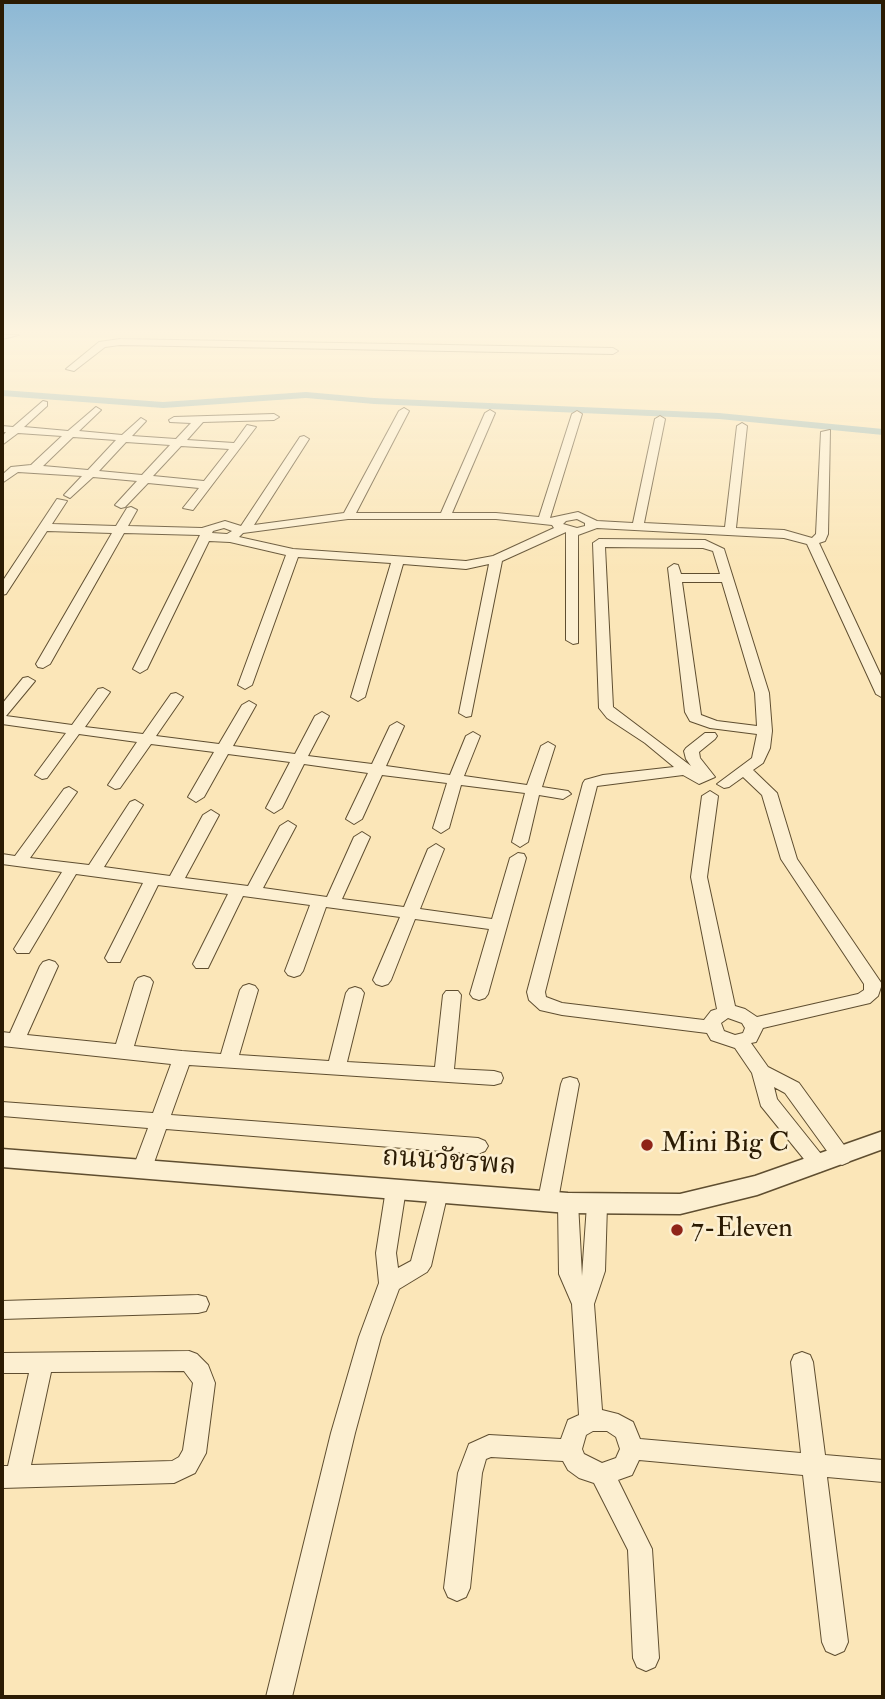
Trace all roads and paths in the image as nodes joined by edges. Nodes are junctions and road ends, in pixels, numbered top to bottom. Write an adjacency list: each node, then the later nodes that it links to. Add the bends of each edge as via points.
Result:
1 (32, 414): 14 (street)
2 (92, 414): 16 (street)
3 (402, 414): 30 (street)
4 (489, 414): 31 (street)
5 (577, 414): 32 (street)
6 (274, 417): 9 (street)
7 (660, 419): 34 (street)
8 (174, 420): 9 (street)
9 (199, 420): 20 (street)
10 (141, 421): 17 (street)
11 (742, 426): 38 (street)
12 (251, 427): 21 (street)
13 (2, 429): 14 (street)
14 (14, 430): 16 (street); 19 (street)
15 (826, 432): 41 (street, via 822,534)
16 (70, 435): 17 (street); 23 (street)
17 (125, 438): 20 (street); 25 (street)
18 (304, 439): 39 (street)
19 (2, 442)
20 (176, 444): 21 (street); 26 (street)
21 (237, 446): 28 (street)
22 (2, 467): 24 (street)
23 (34, 468): 24 (street); 25 (street)
24 (15, 469): 27 (street)
25 (90, 472): 26 (street); 35 (street)
26 (146, 478): 28 (street); 37 (street, via 126,507)
27 (2, 480)
28 (206, 485): 29 (street)
29 (189, 508)
30 (348, 516): 31 (street); 39 (street)
31 (444, 516): 32 (street)
32 (544, 520): 36 (street)
33 (593, 524): 34 (street); 36 (street, via 585,530); 36 (street, via 586,517 566,516)
34 (638, 526): 38 (street)
35 (44, 527): 37 (street); 46 (street)
36 (564, 527): 43 (street); 47 (street)
37 (120, 529): 40 (street); 48 (street)
38 (730, 531): 41 (street, via 783,534)
39 (239, 532): 40 (street, via 212,538); 42 (street)
40 (206, 534): 49 (street)
41 (812, 542): 53 (street)
42 (293, 554): 44 (street); 51 (street)
43 (496, 559): 44 (street, via 466,565); 58 (street)
44 (398, 560): 55 (street)
45 (728, 578): 63 (street, via 762,693); 63 (street, via 675,573 695,718); 73 (street, via 714,546 606,541 597,547 606,708)
46 (2, 591)
47 (573, 640)
48 (43, 664)
49 (140, 669)
50 (28, 681): 57 (street)
51 (245, 685)
52 (103, 692): 62 (street)
53 (883, 694)
54 (176, 697): 66 (street)
55 (358, 697)
56 (249, 705): 68 (street)
57 (2, 713)
58 (466, 713)
59 (322, 716): 69 (street)
60 (2, 720): 62 (street)
61 (397, 726): 70 (street)
62 (76, 730): 66 (street); 72 (street)
63 (765, 731): 71 (street, via 758,760)
64 (710, 736): 73 (street, via 691,751)
65 (473, 737): 74 (street)
66 (147, 738): 68 (street); 76 (street)
67 (548, 746): 77 (street)
68 (225, 749): 69 (street); 81 (street)
69 (300, 759): 70 (street); 83 (street)
70 (379, 769): 74 (street); 85 (street)
71 (745, 771): 75 (street); 112 (street, via 769,793 789,859 873,984 864,999)
72 (42, 775)
73 (697, 776): 75 (street); 80 (street, via 696,790); 113 (street, via 590,783 536,992 538,1000 554,1008)
74 (456, 780): 77 (street); 87 (street)
75 (724, 784): 80 (street, via 724,793)
76 (115, 785)
77 (533, 790): 79 (street); 99 (street)
78 (69, 792): 91 (street)
79 (563, 794)
80 (710, 796): 111 (street, via 699,877)
81 (196, 797)
82 (135, 804): 93 (street)
83 (274, 808)
84 (211, 815): 95 (street)
85 (354, 819)
86 (288, 826): 96 (street)
87 (441, 828)
88 (362, 837): 97 (street)
89 (436, 849): 98 (street)
90 (2, 859): 91 (street)
91 (19, 861): 92 (street)
92 (72, 868): 93 (street); 100 (street)
93 (94, 871): 94 (street)
94 (153, 879): 95 (street); 101 (street)
95 (175, 882): 96 (street)
96 (246, 891): 97 (street); 102 (street)
97 (326, 902): 98 (street); 104 (street)
98 (410, 913): 99 (street); 105 (street)
99 (499, 925): 109 (street)
100 (23, 949)
101 (114, 958)
102 (202, 964)
103 (48, 966): 114 (street)
104 (294, 971)
105 (382, 981)
106 (144, 982): 116 (street)
107 (249, 990): 118 (street)
108 (355, 993): 119 (street)
109 (479, 994)
110 (452, 995): 120 (street)
111 (727, 1012): 112 (street, via 739,1013); 113 (street, via 714,1019)
112 (752, 1024): 115 (street, via 750,1037)
113 (712, 1027): 115 (street, via 722,1038)
114 (9, 1040): 116 (street)
115 (740, 1041): 128 (street, via 761,1072 792,1088)
116 (123, 1052): 117 (street)
117 (182, 1058): 118 (street); 124 (street)
118 (228, 1060): 119 (street)
119 (336, 1069): 120 (street)
120 (444, 1073): 121 (street)
121 (494, 1078)
122 (570, 1084): 132 (street)
123 (2, 1110): 124 (street)
124 (161, 1122): 126 (street); 129 (street)
125 (883, 1140): 128 (street, ถนนวัชรพล)
126 (478, 1146)
127 (2, 1158): 129 (street, ถนนวัชรพล)
128 (831, 1160): 133 (street, ถนนวัชรพล, via 680,1204)
129 (144, 1168): 130 (street, ถนนวัชรพล)
130 (396, 1189): 131 (street, ถนนวัชรพล); 134 (street, via 386,1254)
131 (438, 1192): 132 (street, ถนนวัชรพล); 134 (street, via 420,1266)
132 (558, 1202): 133 (street, ถนนวัชรพล); 136 (street, via 570,1273)
133 (597, 1205): 136 (street, via 594,1271)
134 (390, 1283): 151 (street, via 343,1433)
135 (198, 1304): 137 (street)
136 (583, 1304): 141 (street)
137 (2, 1310)
138 (802, 1362): 144 (street)
139 (2, 1363): 140 (street)
140 (41, 1363): 147 (street); 147 (street, via 189,1361 204,1383 194,1453 187,1465 174,1472)
141 (591, 1420): 142 (street, via 610,1421 625,1430); 143 (street, via 576,1429)
142 (632, 1449): 144 (street); 146 (street, via 624,1467)
143 (570, 1450): 146 (street, via 576,1462); 148 (street, via 489,1446 477,1452 470,1473)
144 (816, 1465): 145 (street); 149 (street)
145 (883, 1471)
146 (602, 1474): 150 (street, via 640,1549)
147 (9, 1477)
148 (457, 1588)
149 (835, 1642)
150 (646, 1658)
151 (279, 1697)

